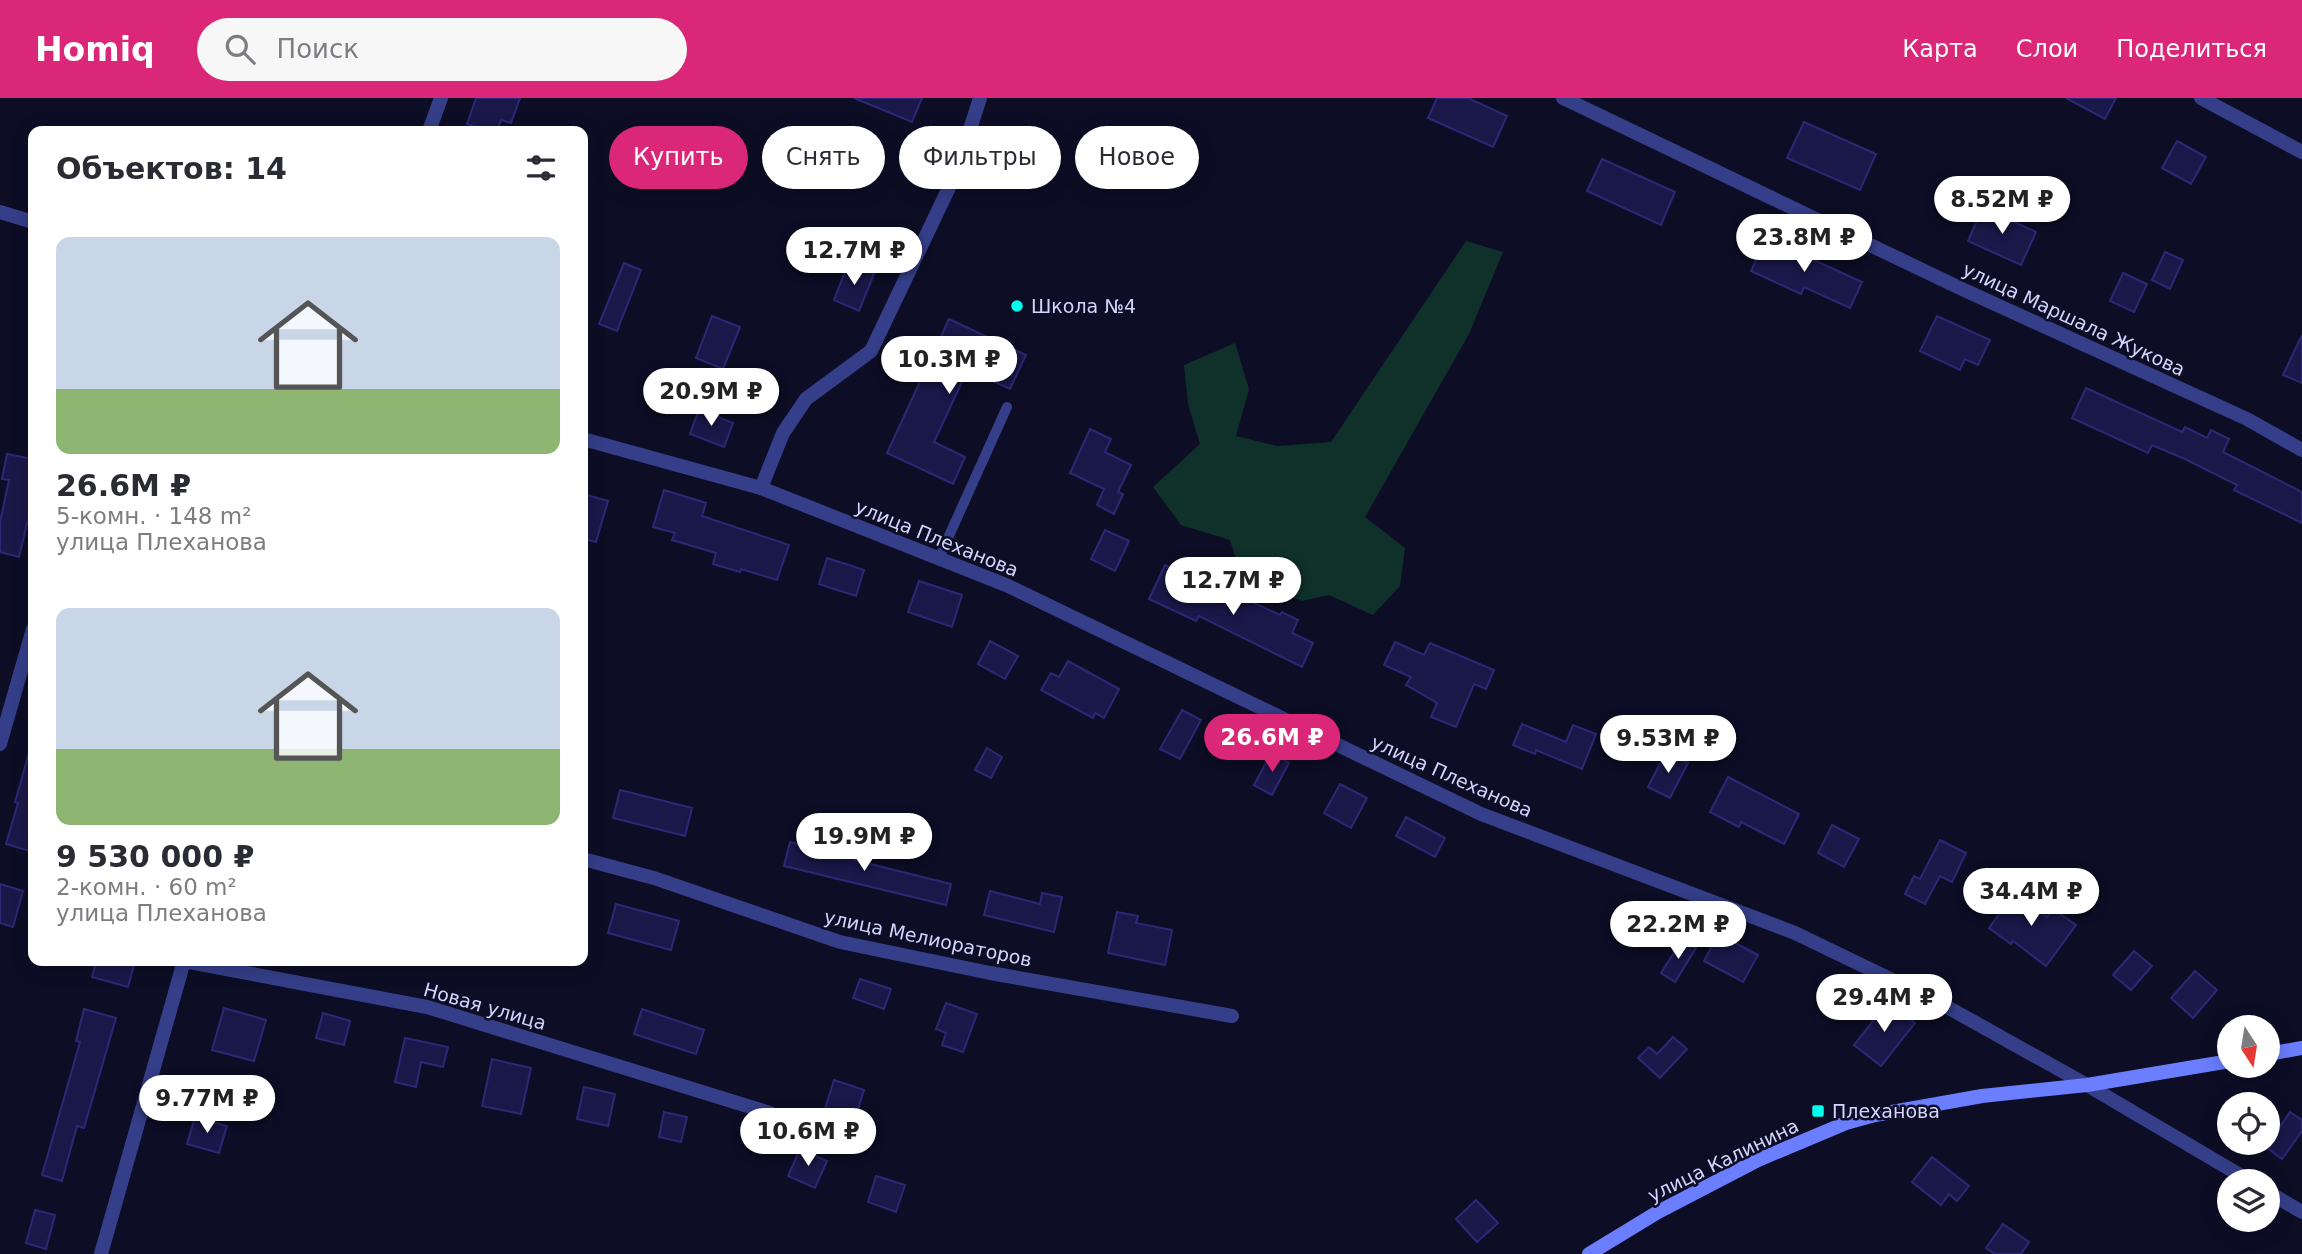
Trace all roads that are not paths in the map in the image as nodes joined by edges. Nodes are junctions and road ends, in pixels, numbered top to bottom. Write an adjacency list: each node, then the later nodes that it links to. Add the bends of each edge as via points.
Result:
1 (440, 98): 5 (street)
2 (980, 98): 12 (street, via 956,173 871,351 806,399 783,433)
3 (1563, 98): 11 (street, улица Маршала Жукова, via 2247,419)
4 (2201, 98): 6 (street)
5 (431, 126)
6 (2302, 152)
7 (0, 212): 8 (street)
8 (28, 220)
9 (1007, 407): 13 (lane)
10 (588, 440): 12 (street, улица Плеханова)
11 (2302, 450)
12 (761, 488): 13 (street, улица Плеханова)
13 (939, 558): 23 (street, улица Плеханова, via 1006,585 1481,814 1795,933 1940,1003)
14 (28, 646): 15 (street)
15 (0, 744)
16 (588, 860): 19 (street, улица Мелиораторов, via 654,878 840,942)
17 (183, 966): 28 (street)
18 (210, 966): 24 (street, Новая улица, via 426,1007)
19 (1232, 1016)
20 (2302, 1048): 21 (main road)
21 (2280, 1052)
22 (2217, 1063): 23 (main road, улица Калинина)
23 (2087, 1085): 25 (street, улица Плеханова); 29 (main road, улица Калинина, via 1982,1096 1846,1123 1758,1160)
24 (770, 1113)
25 (2230, 1169)
26 (2280, 1199): 27 (street)
27 (2302, 1212)
28 (101, 1254)
29 (1589, 1254)

